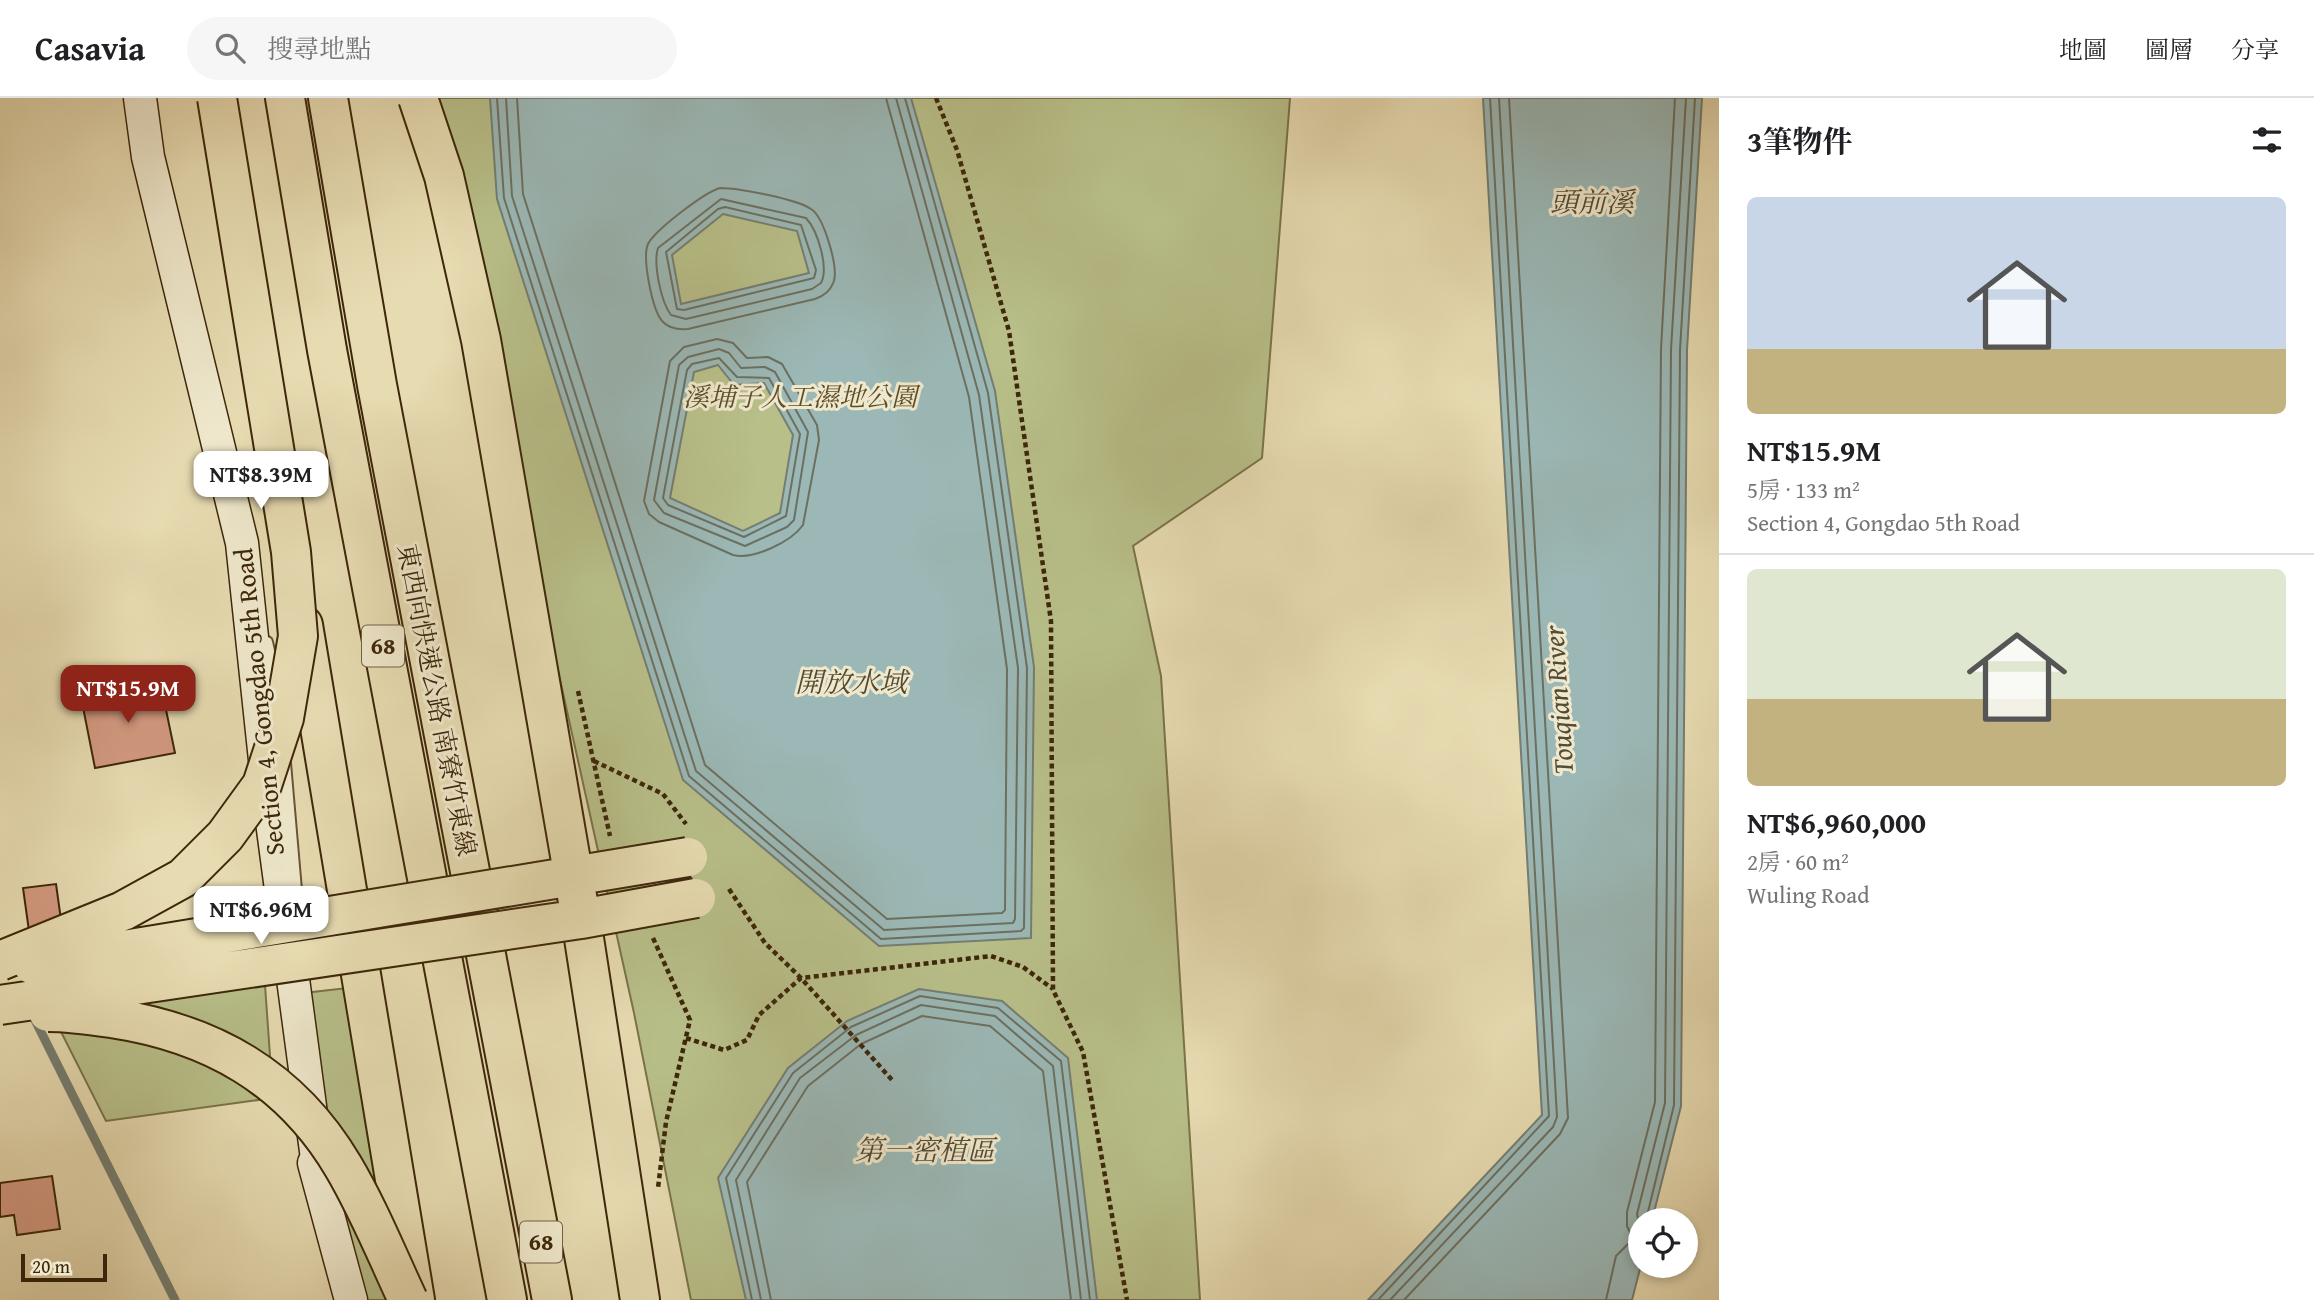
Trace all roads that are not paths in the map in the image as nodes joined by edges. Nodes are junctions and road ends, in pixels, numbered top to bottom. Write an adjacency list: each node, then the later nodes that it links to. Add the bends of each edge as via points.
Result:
1 (139, 98): 12 (street, Section 4, Gongdao 5th Road, via 148,157 242,543)
2 (216, 98): 6 (highway, bridge)
3 (285, 98): 22 (highway, 東西向快速公路 南寮竹東線 / 68, via 327,349)
4 (328, 98): 23 (highway, 東西向快速公路 南寮竹東線 / 68, via 377,385)
5 (418, 98): 8 (highway, bridge, via 444,176 481,340)
6 (291, 552): 10 (highway, bridge); 14 (highway, bridge, via 298,636 284,719 262,785 225,836 183,878 123,911)
7 (688, 857): 8 (highway, bridge)
8 (574, 877): 10 (highway, bridge); 11 (highway, bridge)
9 (696, 898): 11 (highway, bridge)
10 (351, 914): 13 (highway); 15 (highway, bridge)
11 (581, 919): 13 (highway, bridge); 24 (highway)
12 (293, 935): 16 (street); 19 (street, Section 4, Gongdao 5th Road, via 289,1087)
13 (357, 951): 17 (highway, bridge); 21 (highway)
14 (0, 961)
15 (0, 971)
16 (0, 988)
17 (0, 1004)
18 (0, 1014): 20 (highway, bridge, via 65,1012 153,1024 222,1049 263,1075 309,1118 343,1165)
19 (351, 1300)
20 (408, 1300)
21 (415, 1300)
22 (508, 1300)
23 (552, 1300)
24 (640, 1300)

